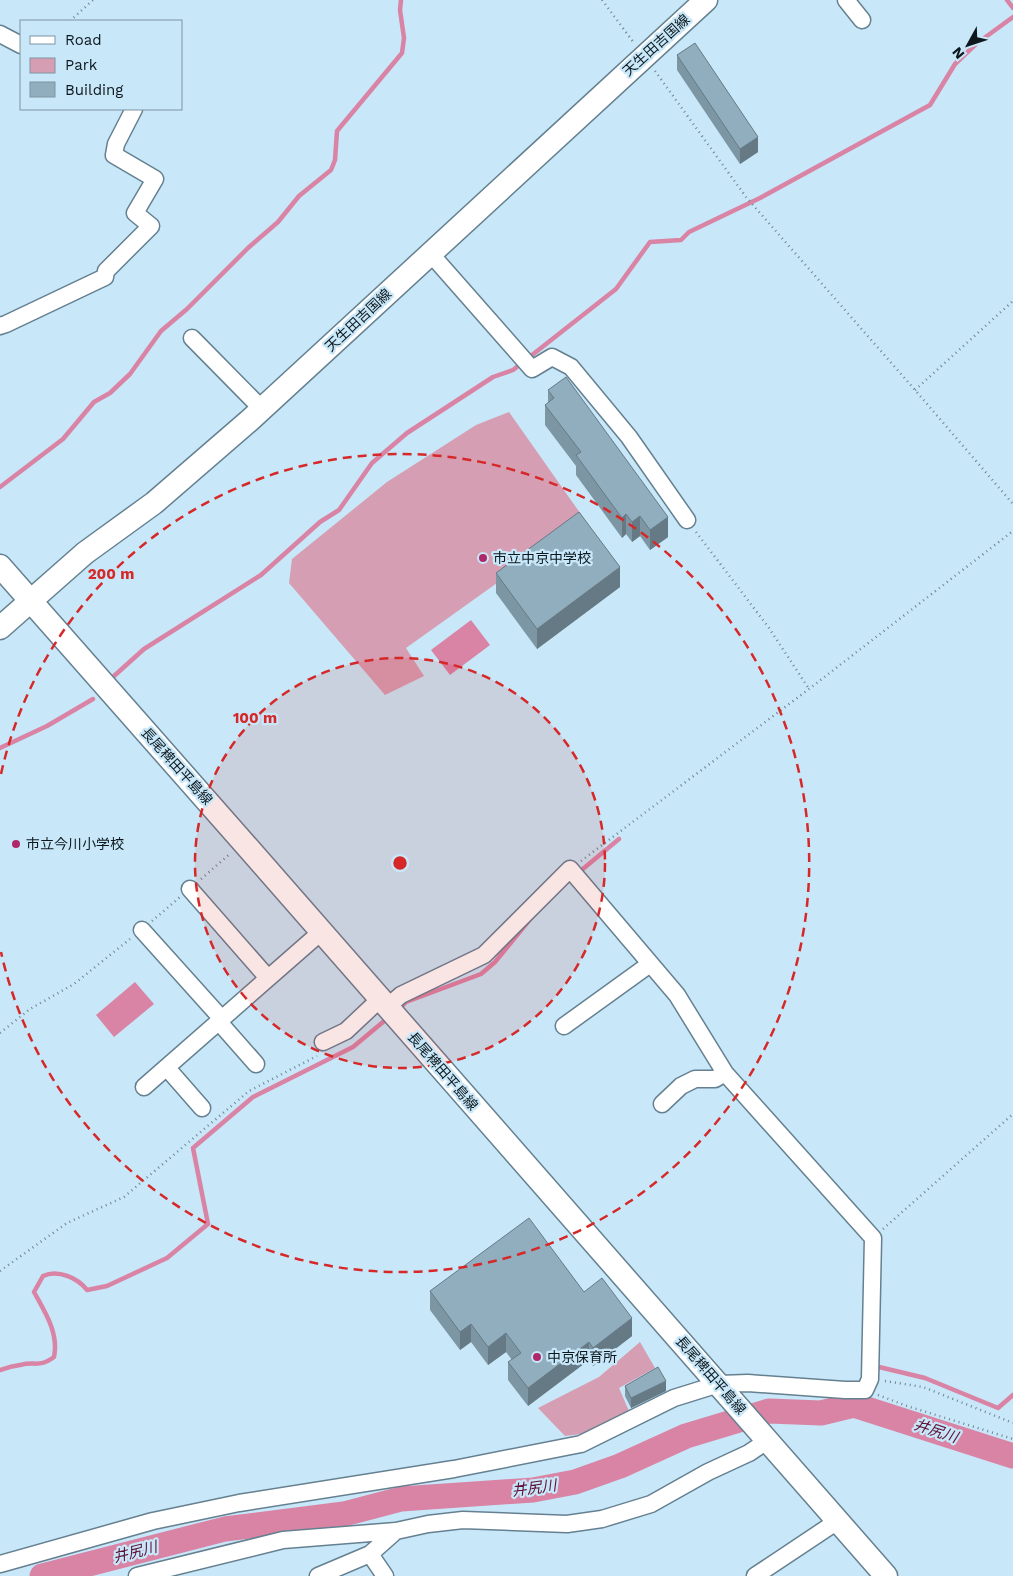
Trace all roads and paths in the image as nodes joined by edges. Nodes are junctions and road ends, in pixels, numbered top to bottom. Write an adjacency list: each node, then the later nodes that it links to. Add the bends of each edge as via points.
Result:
1 (92, 0): 5 (path)
2 (602, 0): 9 (path)
3 (706, 0): 9 (main road, 天生田吉国線)
4 (846, 0): 6 (street)
5 (71, 20)
6 (862, 20)
7 (0, 34): 8 (street)
8 (20, 45)
9 (644, 56): 11 (main road, 天生田吉国線); 15 (path, via 746,197)
10 (133, 110): 13 (street, via 116,144 114,155 155,179 135,213 151,226 106,271 105,277)
11 (430, 253): 16 (main road, 天生田吉国線); 18 (street, via 532,369 552,357 571,367 629,437)
12 (1013, 301): 15 (path)
13 (0, 326)
14 (192, 338): 16 (street)
15 (916, 390): 17 (path)
16 (262, 409): 21 (main road, 天生田吉国線, via 154,503 85,553)
17 (1013, 504)
18 (687, 520): 23 (path, via 769,628)
19 (1013, 531): 23 (path)
20 (0, 566): 21 (main road, 長尾稗田平島線)
21 (30, 600): 22 (main road, 天生田吉国線); 24 (main road, 長尾稗田平島線)
22 (0, 628)
23 (809, 689): 25 (path)
24 (243, 842): 26 (path); 28 (main road, 長尾稗田平島線)
25 (570, 869): 29 (street); 31 (street, via 484,955)
26 (190, 888): 27 (path); 30 (street)
27 (142, 930): 32 (street); 34 (path, via 74,984 30,1009)
28 (322, 932): 30 (street); 31 (main road, 長尾稗田平島線)
29 (650, 964): 33 (street); 38 (street, via 677,996)
30 (268, 978): 32 (street)
31 (384, 1003): 35 (street); 46 (main road, 長尾稗田平島線)
32 (220, 1020): 36 (street); 37 (street)
33 (564, 1026)
34 (0, 1033)
35 (324, 1047): 44 (path, via 249,1091 124,1196 67,1223)
36 (256, 1064)
37 (167, 1068): 39 (street); 41 (street)
38 (725, 1073): 40 (street, via 715,1079 695,1080 682,1086); 43 (street)
39 (144, 1087)
40 (662, 1104)
41 (202, 1108)
42 (1013, 1114): 43 (path)
43 (873, 1238): 45 (street)
44 (0, 1271)
45 (868, 1384): 46 (street, via 845,1390 748,1383); 47 (path, via 924,1387); 49 (path, via 907,1406)
46 (722, 1388): 48 (main road, 長尾稗田平島線); 53 (street, via 674,1398 580,1444 454,1469 239,1503 153,1521)
47 (1013, 1423)
48 (765, 1438): 50 (main road, 長尾稗田平島線); 51 (street, via 749,1453 651,1504 602,1519 567,1524 463,1520)
49 (1013, 1439)
50 (839, 1520): 57 (street); 58 (main road, 長尾稗田平島線)
51 (396, 1531): 52 (street); 54 (street, via 283,1540)
52 (370, 1554): 55 (street); 56 (street)
53 (0, 1564)
54 (137, 1576)
55 (318, 1576)
56 (385, 1576)
57 (756, 1576)
58 (886, 1576)

